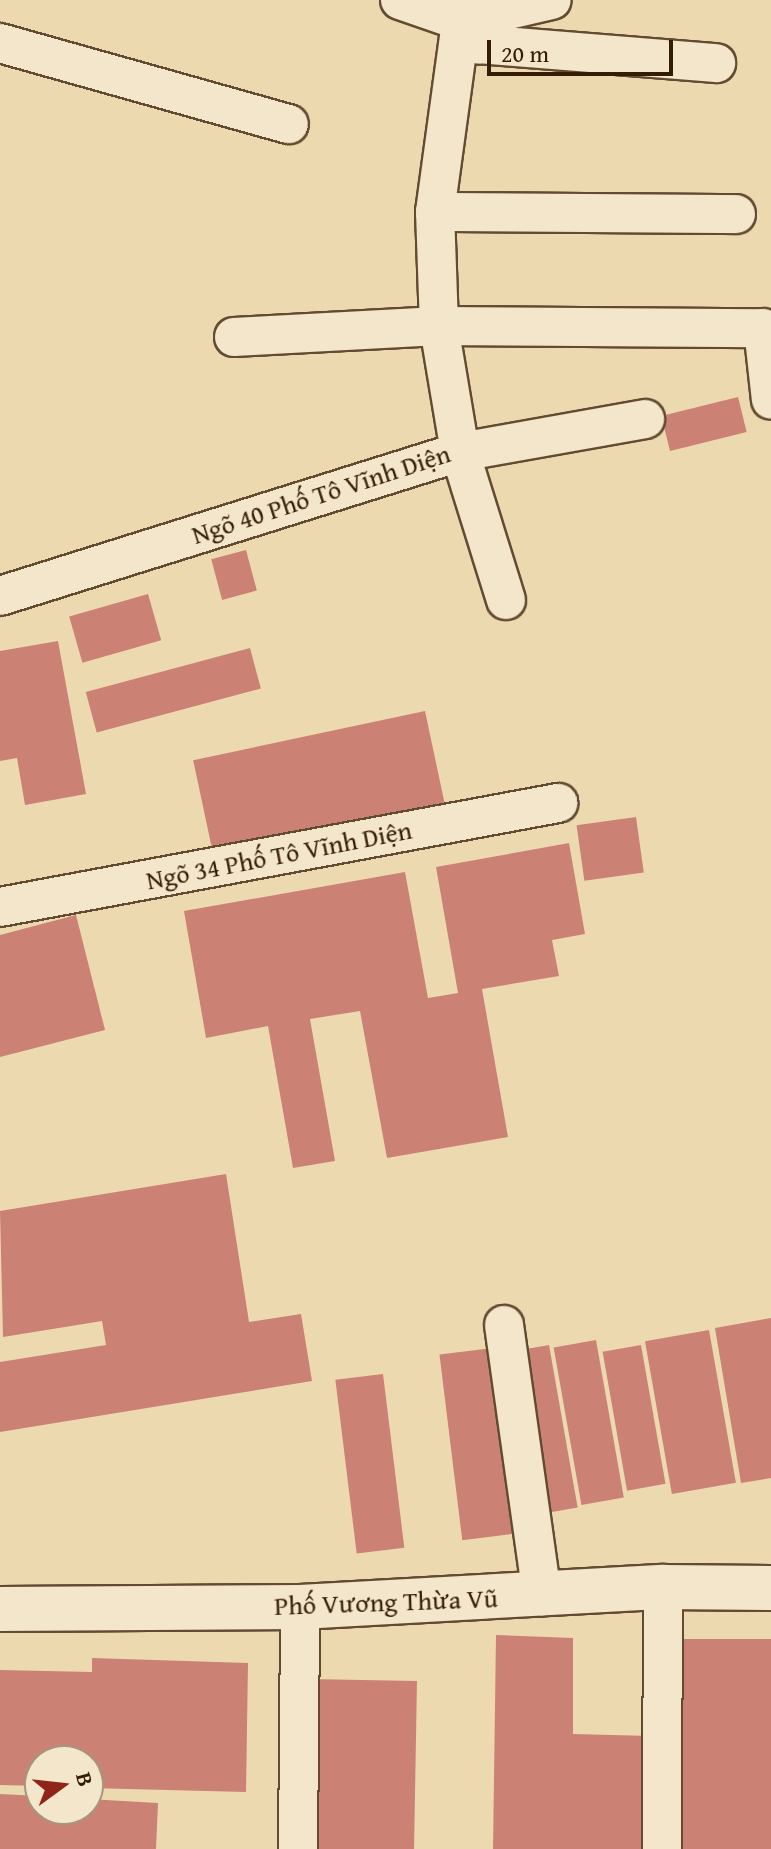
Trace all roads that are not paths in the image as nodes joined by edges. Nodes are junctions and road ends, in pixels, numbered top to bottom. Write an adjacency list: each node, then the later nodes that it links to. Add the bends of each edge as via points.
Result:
1 (400, 0): 3 (lane)
2 (552, 0): 3 (lane)
3 (460, 10): 5 (lane, via 478,44); 7 (lane, Ngõ 40 Phố Tô Vĩnh Diện)
4 (0, 43): 6 (lane)
5 (716, 63)
6 (289, 124)
7 (435, 212): 8 (lane); 9 (lane, Ngõ 40 Phố Tô Vĩnh Diện)
8 (736, 214)
9 (439, 326): 10 (lane); 11 (lane, via 763,328); 13 (lane, Ngõ 40 Phố Tô Vĩnh Diện)
10 (234, 337)
11 (771, 400)
12 (645, 419): 13 (lane)
13 (460, 452): 14 (lane, Ngõ 40 Phố Tô Vĩnh Diện); 15 (lane)
14 (0, 596)
15 (506, 600)
16 (558, 803): 17 (lane, Ngõ 34 Phố Tô Vĩnh Diện)
17 (0, 907)
18 (504, 1325): 21 (lane)
19 (663, 1587): 20 (street, Phố Vương Thừa Vũ); 21 (street, Phố Vương Thừa Vũ); 25 (lane)
20 (771, 1588)
21 (542, 1596): 22 (street, Phố Vương Thừa Vũ)
22 (300, 1607): 23 (street, Phố Vương Thừa Vũ); 24 (lane)
23 (0, 1609)
24 (298, 1849)
25 (662, 1849)

